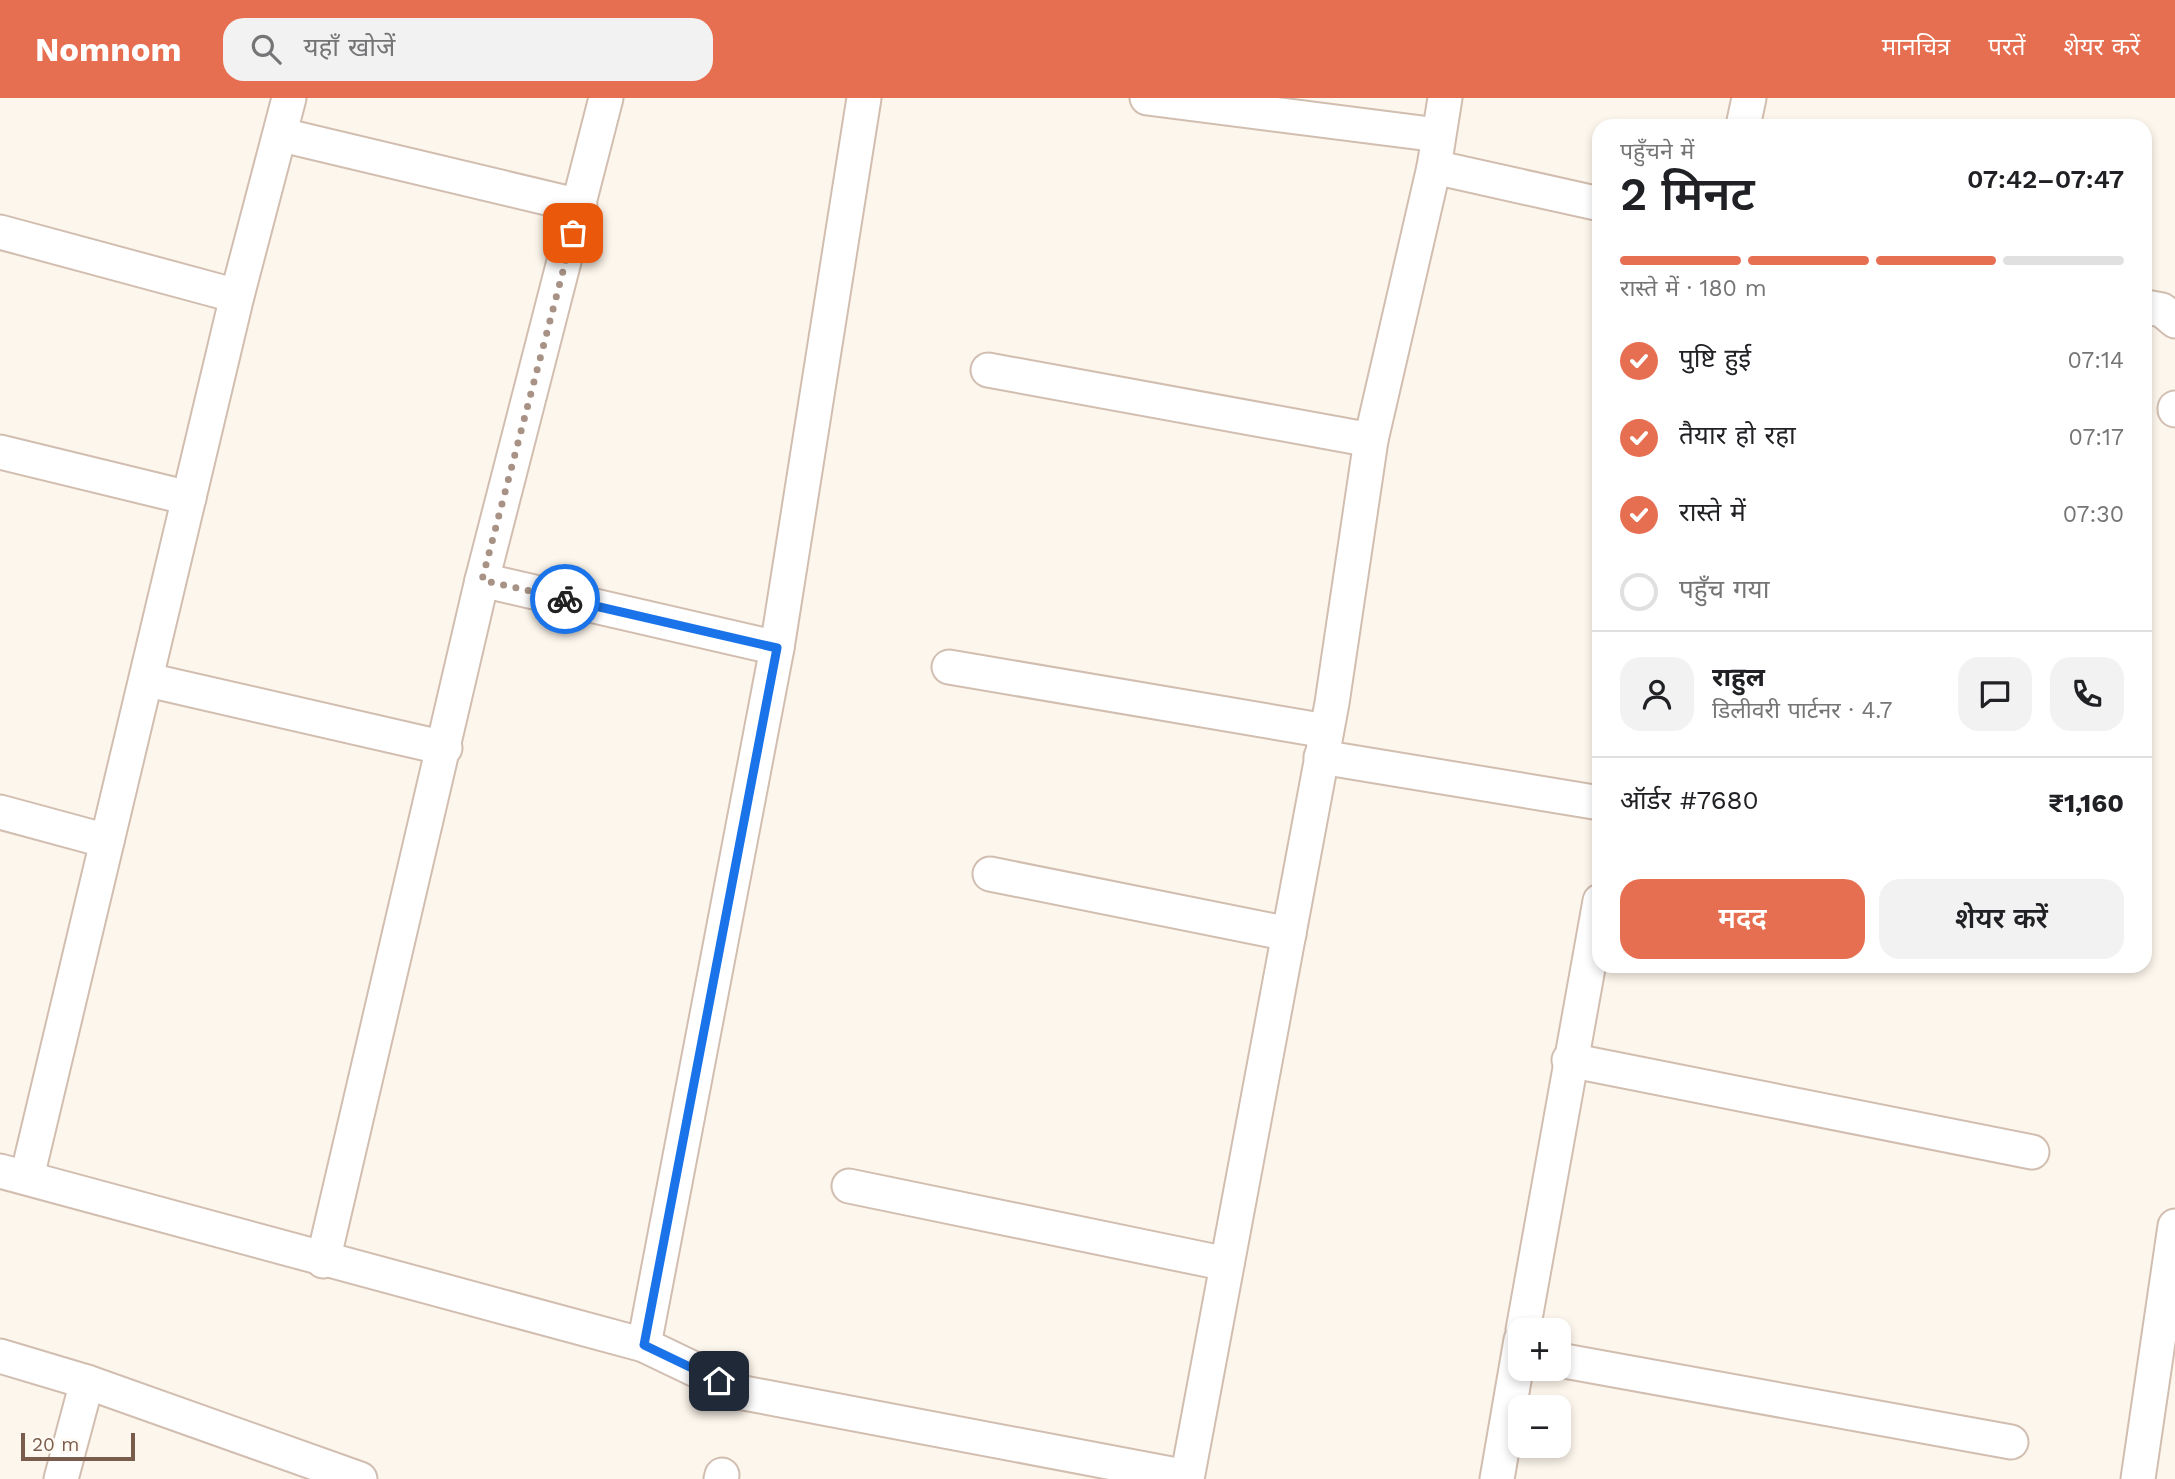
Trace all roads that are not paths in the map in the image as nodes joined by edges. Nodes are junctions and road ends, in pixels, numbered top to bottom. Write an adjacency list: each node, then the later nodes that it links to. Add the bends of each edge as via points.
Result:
1 (289, 98): 8 (street)
2 (606, 98): 12 (street)
3 (864, 98): 22 (street)
4 (1147, 98): 9 (street)
5 (1445, 98): 9 (street)
6 (1748, 98): 7 (street)
7 (1744, 119)
8 (282, 135): 12 (street); 14 (street)
9 (1438, 135): 10 (street)
10 (1434, 167): 11 (street); 18 (street)
11 (1592, 202)
12 (580, 206): 21 (street)
13 (0, 232): 14 (street)
14 (237, 296): 20 (street)
15 (2152, 308): 16 (street)
16 (2175, 321)
17 (988, 370): 18 (street)
18 (1371, 440): 25 (street)
19 (0, 452): 20 (street)
20 (189, 498): 24 (street)
21 (482, 580): 22 (street); 26 (street)
22 (777, 648): 41 (street)
23 (949, 667): 25 (street)
24 (148, 680): 26 (street); 29 (street)
25 (1324, 744): 27 (street); 31 (street)
26 (445, 748): 38 (street)
27 (1592, 801)
28 (0, 812): 29 (street)
29 (107, 842): 35 (street)
30 (990, 874): 31 (street)
31 (1289, 934): 39 (street)
32 (1592, 942): 33 (street)
33 (1569, 1060): 34 (street); 40 (street)
34 (2032, 1152)
35 (14, 1174): 38 (street)
36 (849, 1186): 39 (street)
37 (2175, 1226): 52 (street)
38 (323, 1261): 41 (street)
39 (1227, 1264): 48 (street)
40 (1525, 1318)
41 (644, 1345): 48 (street, via 744,1393)
42 (0, 1356): 45 (street)
43 (1571, 1362): 46 (street)
44 (1514, 1381): 51 (street)
45 (87, 1382): 47 (street); 49 (street)
46 (2011, 1442)
47 (301, 1469): 50 (street)
48 (1187, 1478)
49 (61, 1479)
50 (360, 1479)
51 (1497, 1479)
52 (2138, 1479)

